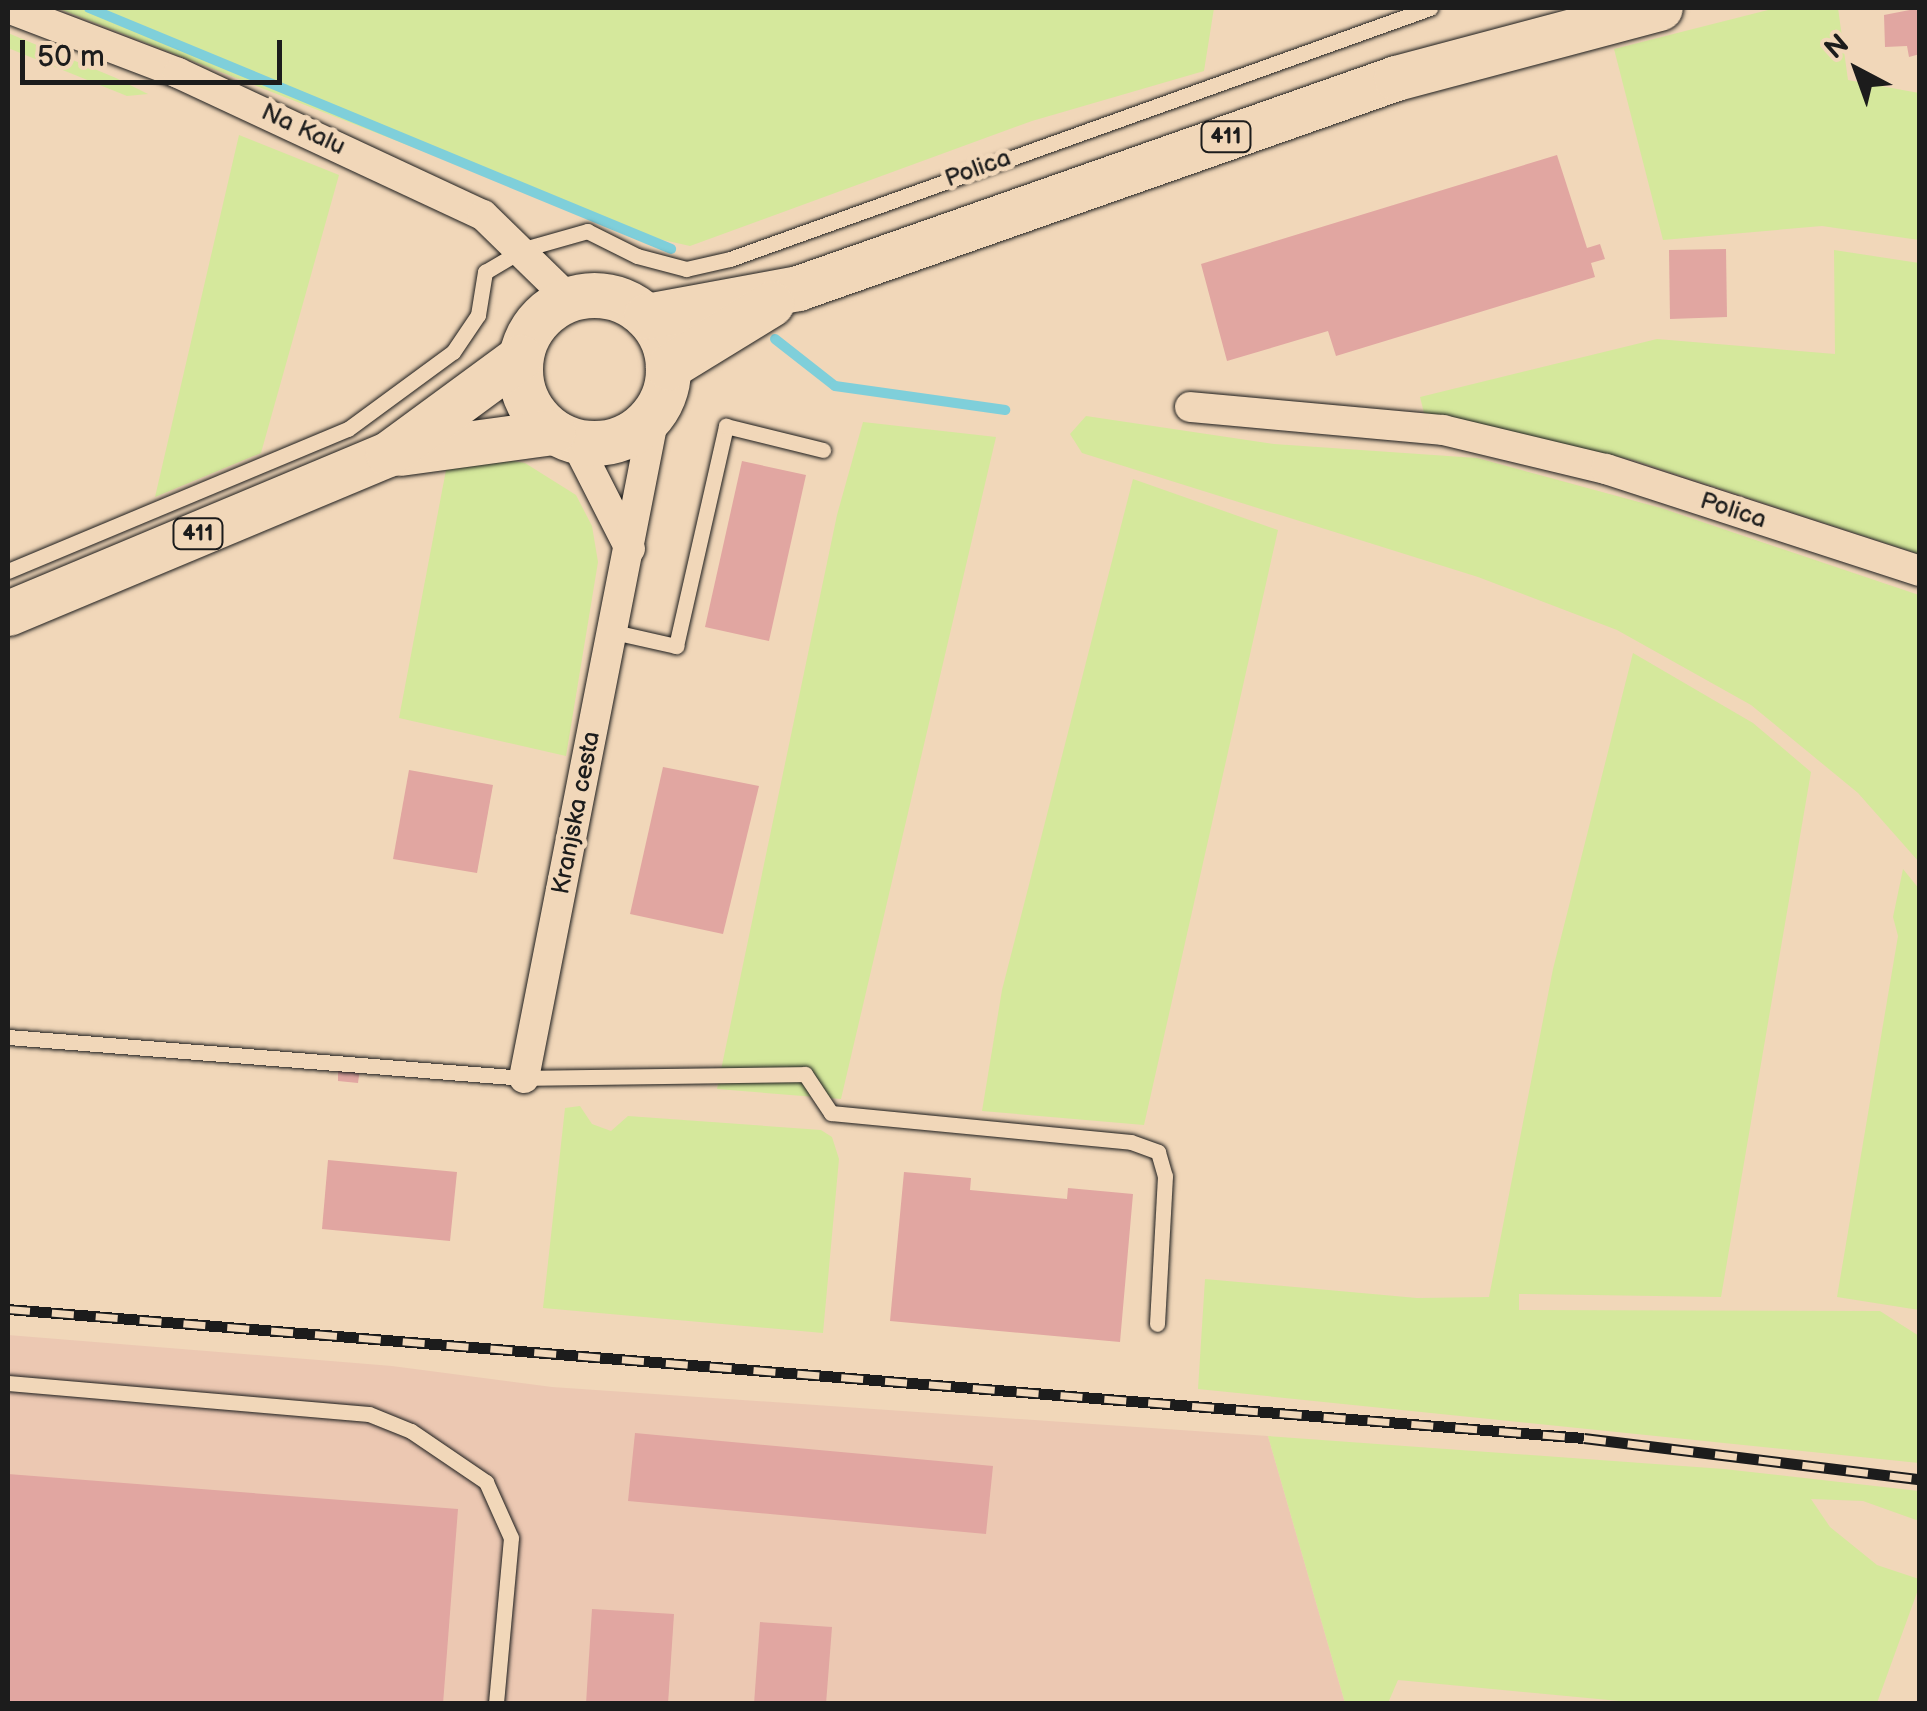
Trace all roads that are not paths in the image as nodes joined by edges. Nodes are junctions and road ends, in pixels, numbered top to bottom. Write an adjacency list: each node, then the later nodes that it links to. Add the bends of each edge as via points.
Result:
1 (8, 8): 4 (street, Na Kalu, via 178,73 422,185 484,215)
2 (1430, 8): 4 (lane, Polica, via 730,259 686,268 637,256 587,231)
3 (1660, 8): 5 (main road, 411, via 1396,78)
4 (524, 249): 6 (street, Na Kalu); 16 (lane, Polica, via 485,272 478,315 453,352 348,429)
5 (798, 288): 7 (main road, 411); 9 (main road, 411)
6 (569, 298): 7 (main road, via 610,296); 8 (main road, 411, via 536,321)
7 (646, 316): 9 (main road, via 662,339)
8 (520, 358): 12 (main road, via 526,400); 14 (main road, 411)
9 (668, 367): 11 (main road)
10 (1190, 407): 17 (street, Polica, via 1443,430 1606,469)
11 (655, 412): 12 (main road, 411, via 611,442); 15 (street, Kranjska cesta)
12 (564, 436): 14 (main road, 411); 15 (street)
13 (823, 450): 19 (lane, via 726,426 676,646)
14 (388, 454): 18 (main road, 411)
15 (630, 549): 19 (street, Kranjska cesta)
16 (8, 570)
17 (1920, 571)
18 (8, 613)
19 (614, 632): 21 (street, Kranjska cesta)
20 (8, 1038): 21 (lane)
21 (524, 1078): 22 (lane, via 806,1074 831,1114 1131,1142 1158,1152 1165,1176)
22 (1157, 1324)
23 (8, 1383): 24 (lane, via 369,1414 411,1431 486,1482 511,1538)
24 (496, 1704)

